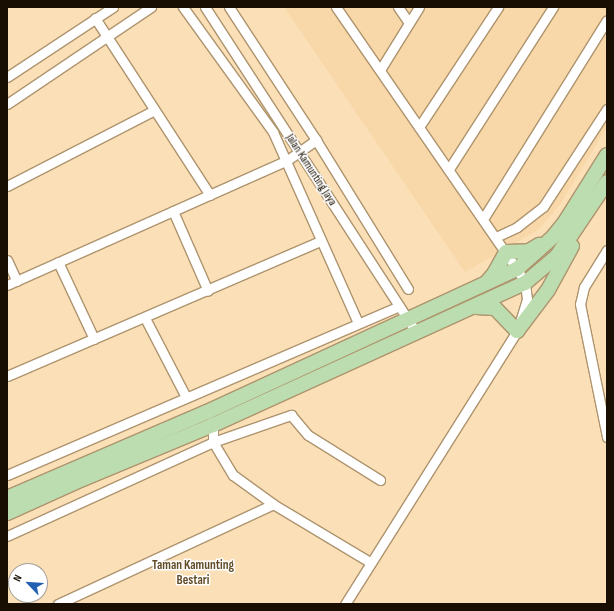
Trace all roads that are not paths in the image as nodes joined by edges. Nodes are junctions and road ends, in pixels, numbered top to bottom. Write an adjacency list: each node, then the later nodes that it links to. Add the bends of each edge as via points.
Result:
1 (113, 7): 11 (street)
2 (151, 7): 14 (street)
3 (183, 7): 24 (street, via 272,132)
4 (205, 7): 22 (street, Jalan Kamunting Jaya)
5 (229, 7): 21 (street)
6 (336, 7): 15 (street)
7 (398, 7): 13 (street)
8 (419, 7): 13 (street)
9 (498, 7): 20 (street)
10 (553, 7): 25 (street)
11 (95, 18): 14 (street); 16 (street)
12 (607, 20): 30 (street)
13 (409, 23): 15 (street)
14 (107, 36): 17 (street); 19 (street)
15 (380, 70): 20 (street)
16 (7, 76)
17 (7, 104)
18 (607, 109): 32 (street, via 543,207 517,227)
19 (155, 110): 27 (street); 28 (street)
20 (419, 127): 25 (street)
21 (316, 140): 22 (street); 44 (street)
22 (299, 152): 24 (street); 46 (street, Jalan Kamunting Jaya)
23 (607, 155): 33 (main road)
24 (286, 161): 28 (street); 34 (street)
25 (448, 169): 30 (street)
26 (607, 182): 31 (main road)
27 (7, 186)
28 (210, 195): 29 (street)
29 (173, 211): 38 (street); 45 (street)
30 (483, 219): 32 (street)
31 (580, 221): 41 (main road, via 557,256); 51 (main road, via 573,245 559,270 534,311)
32 (496, 237): 36 (street)
33 (553, 237): 36 (main road, via 529,251); 39 (main road)
34 (321, 242): 45 (street); 50 (street)
35 (607, 250): 57 (street, via 584,287 580,304)
36 (506, 252): 39 (street); 43 (main road, via 494,274)
37 (7, 260): 40 (street)
38 (58, 262): 40 (street); 53 (street)
39 (518, 269): 41 (street); 43 (main road)
40 (17, 281): 42 (street)
41 (525, 283): 47 (main road); 51 (street, via 526,305)
42 (7, 285)
43 (484, 285): 49 (main road)
44 (408, 289)
45 (208, 291): 48 (street)
46 (399, 306): 49 (street, Jalan Kamunting Jaya); 50 (street)
47 (476, 306): 51 (main road, via 495,308); 52 (main road)
48 (145, 318): 53 (street); 55 (street)
49 (409, 321): 52 (street, Jalan Kamunting Jaya); 59 (main road)
50 (358, 323): 55 (street)
51 (517, 331): 66 (street)
52 (417, 333): 56 (main road)
53 (94, 339): 54 (street)
54 (7, 376)
55 (186, 397): 60 (street)
56 (213, 425): 58 (street); 59 (main road)
57 (607, 437)
58 (213, 442): 61 (street, via 291,415 308,435); 63 (street, via 233,475); 65 (street)
59 (83, 471): 62 (main road); 64 (main road)
60 (7, 475)
61 (380, 480)
62 (7, 498)
63 (273, 504): 66 (street); 67 (street)
64 (7, 513)
65 (7, 536)
66 (370, 562): 68 (street)
67 (58, 604)
68 (345, 604)

